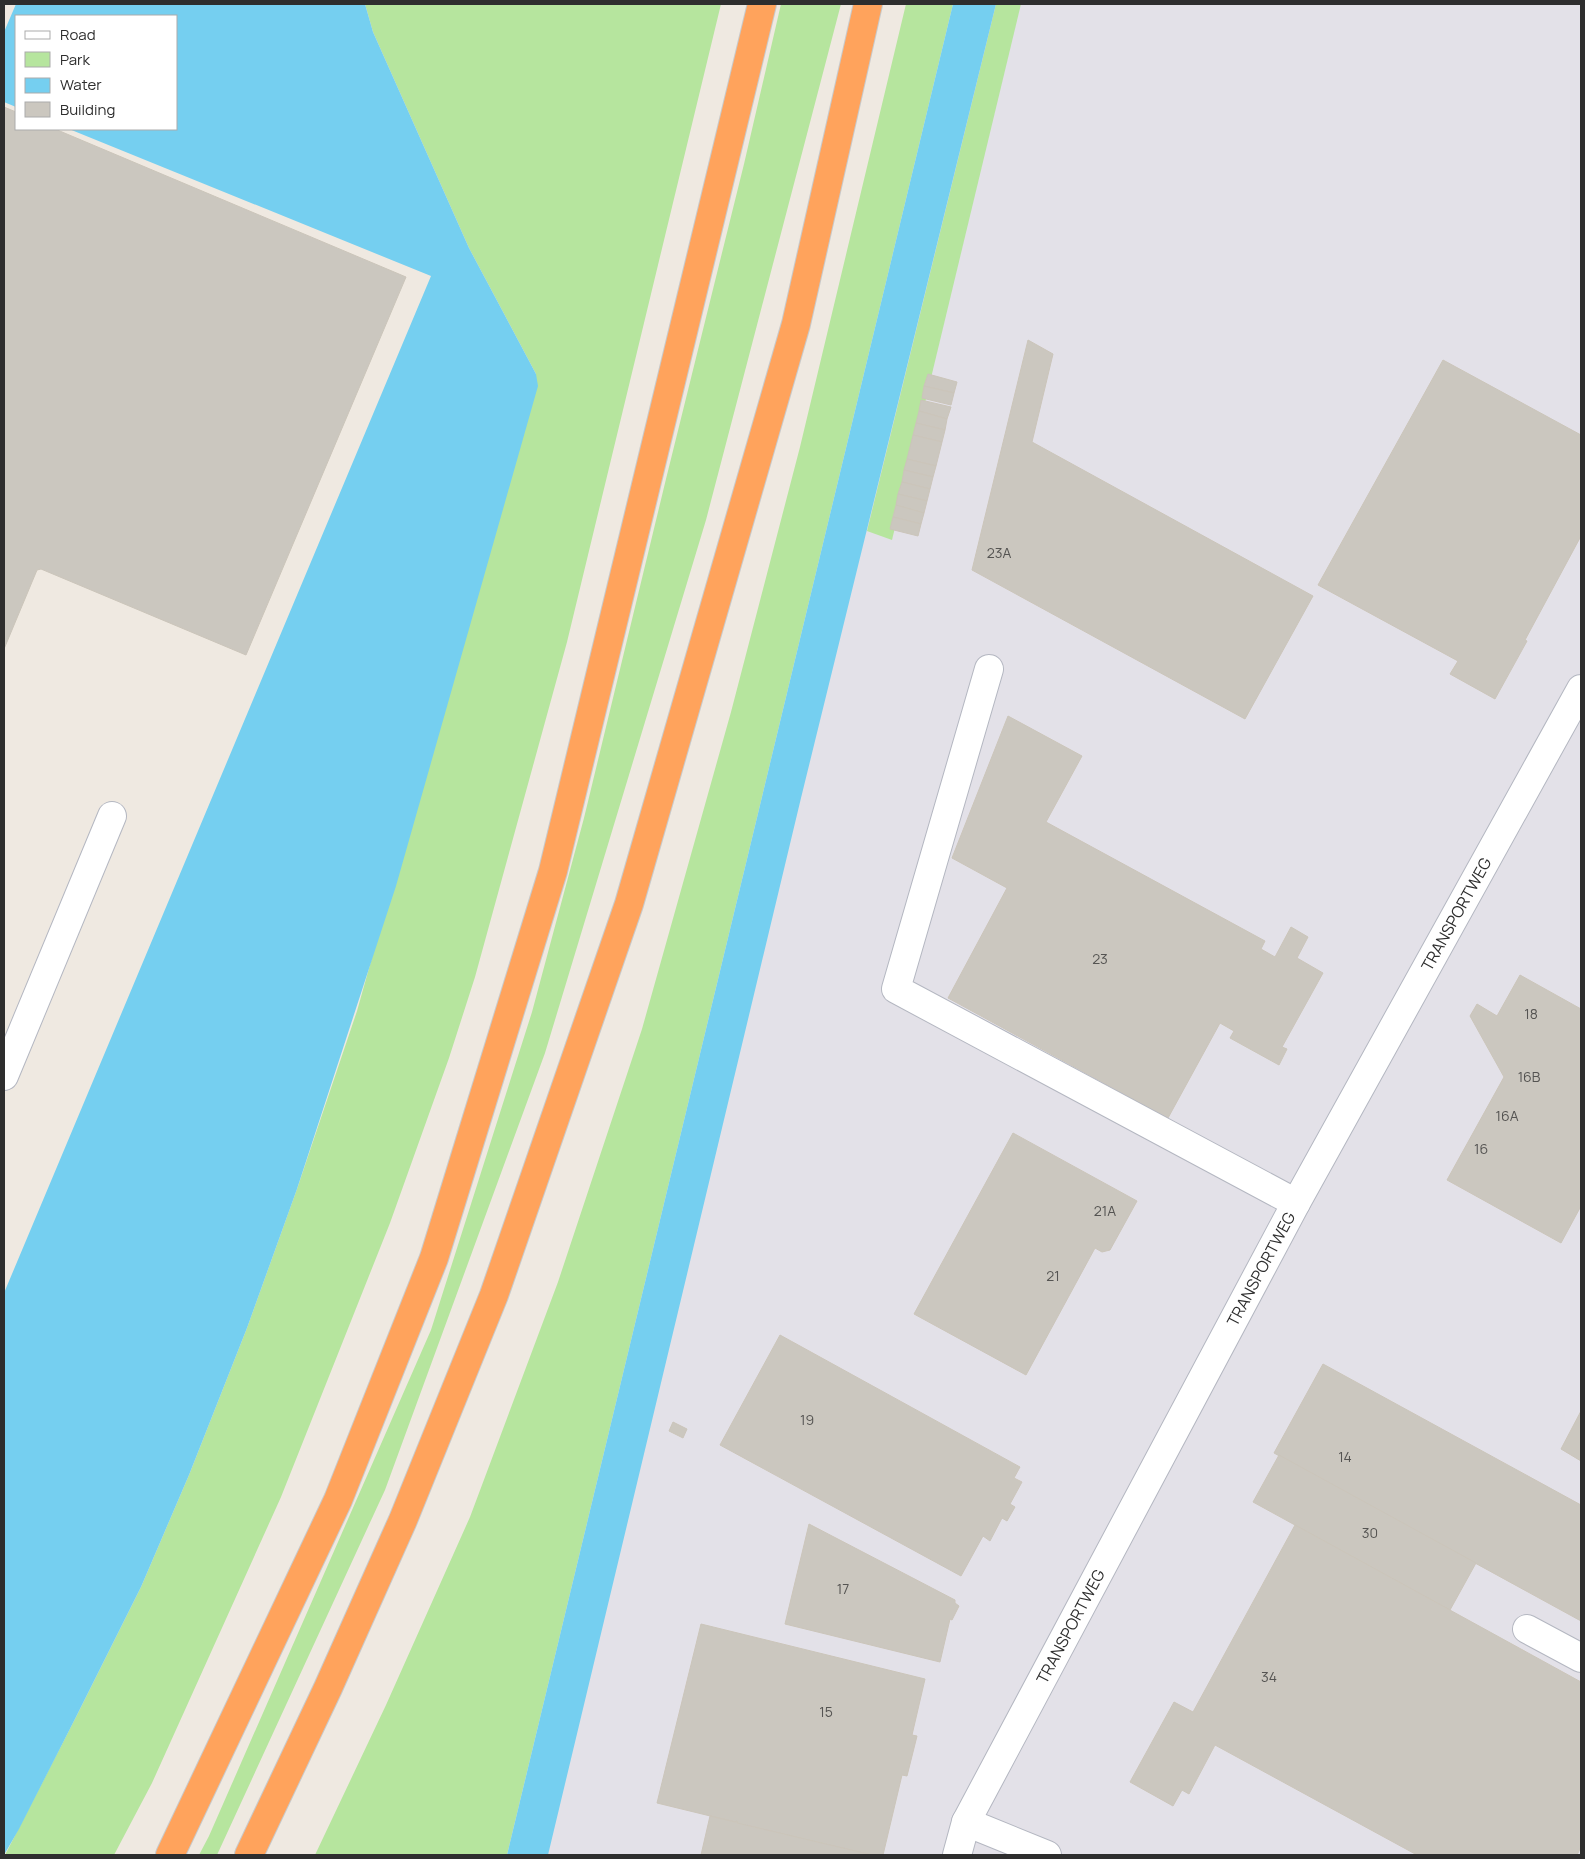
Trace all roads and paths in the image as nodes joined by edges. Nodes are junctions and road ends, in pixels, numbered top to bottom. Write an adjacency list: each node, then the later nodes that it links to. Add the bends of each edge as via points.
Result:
1 (762, 4): 11 (highway, via 553,871 434,1258 338,1500)
2 (868, 4): 12 (highway, via 796,324 630,904 494,1295 403,1520)
3 (989, 669): 7 (street, via 896,989)
4 (1581, 689): 7 (street, TRANSPORTWEG)
5 (112, 816): 6 (street)
6 (4, 1076)
7 (1296, 1203): 10 (street, TRANSPORTWEG)
8 (1527, 1629): 9 (street)
9 (1581, 1658)
10 (966, 1822): 13 (street, TRANSPORTWEG); 14 (street)
11 (170, 1855)
12 (249, 1855)
13 (957, 1855)
14 (1047, 1855)

